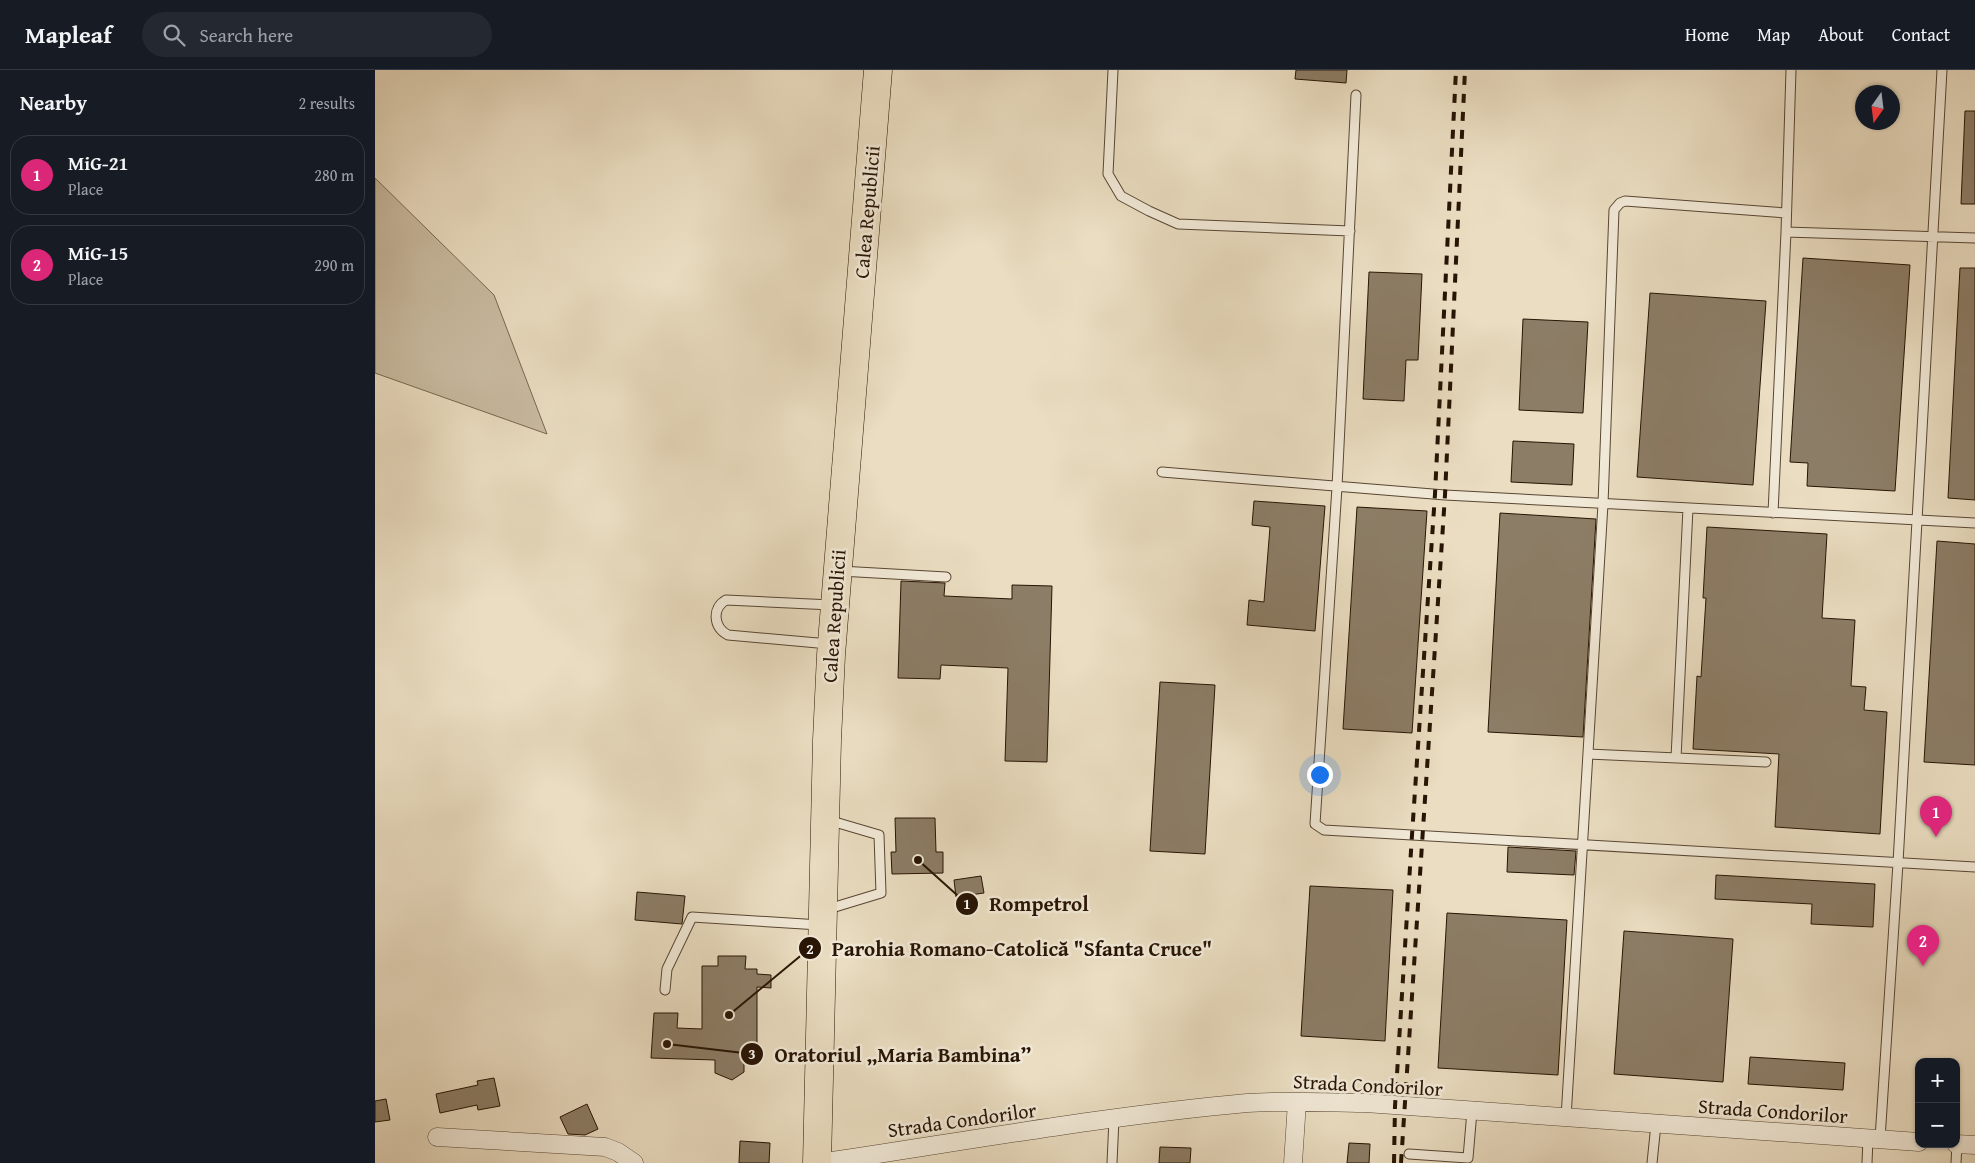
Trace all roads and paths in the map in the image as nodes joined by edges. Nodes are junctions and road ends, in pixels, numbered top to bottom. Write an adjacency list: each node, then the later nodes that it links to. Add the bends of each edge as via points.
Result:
1 (878, 70): 18 (main road, Calea Republicii)
2 (1113, 70): 7 (lane, via 1108,174 1121,196 1178,224)
3 (1791, 70): 6 (lane)
4 (1942, 70): 9 (lane)
5 (1356, 95): 7 (lane)
6 (1787, 213): 8 (lane); 13 (lane, via 1625,201 1617,206 1613,214)
7 (1350, 231): 12 (lane)
8 (1786, 232): 9 (lane); 15 (lane)
9 (1933, 236): 10 (lane); 16 (lane)
10 (1975, 238)
11 (1162, 472): 12 (lane)
12 (1337, 487): 13 (lane); 26 (lane, via 1315,824 1324,830)
13 (1603, 504): 14 (lane); 22 (lane)
14 (1687, 508): 15 (lane); 23 (lane)
15 (1773, 513): 16 (lane)
16 (1917, 520): 17 (lane); 27 (lane)
17 (1975, 523)
18 (837, 571): 19 (lane); 20 (main road, Calea Republicii)
19 (946, 578)
20 (835, 605): 21 (main road, Calea Republicii); 21 (lane, via 726,600 717,609 718,626 728,635)
21 (832, 644): 25 (main road, Calea Republicii)
22 (1588, 754): 23 (lane); 26 (lane)
23 (1676, 758): 24 (lane)
24 (1766, 762)
25 (825, 819): 29 (main road, Calea Republicii); 29 (lane, via 879,836 881,893)
26 (1582, 845): 27 (lane); 33 (lane)
27 (1898, 863): 28 (lane); 37 (lane)
28 (1975, 867)
29 (823, 918): 30 (lane, via 692,917 667,969); 44 (main road, Calea Republicii)
30 (665, 990)
31 (1297, 1102): 32 (street, Strada Condorilor); 34 (street, Strada Condorilor, via 1249,1103); 46 (street)
32 (1472, 1111): 33 (street, Strada Condorilor); 42 (lane, via 1468,1158)
33 (1565, 1118): 35 (street, Strada Condorilor)
34 (1113, 1120): 44 (street, Strada Condorilor); 45 (lane)
35 (1656, 1124): 37 (street, Strada Condorilor); 47 (lane)
36 (437, 1137): 43 (street, via 605,1147)
37 (1874, 1139): 38 (street, Strada Condorilor); 48 (lane)
38 (1915, 1142)
39 (1960, 1144): 40 (street)
40 (1975, 1146)
41 (1956, 1148): 49 (lane)
42 (1409, 1154)
43 (634, 1163)
44 (818, 1163)
45 (1112, 1163)
46 (1293, 1163)
47 (1652, 1163)
48 (1867, 1163)
49 (1956, 1163)

